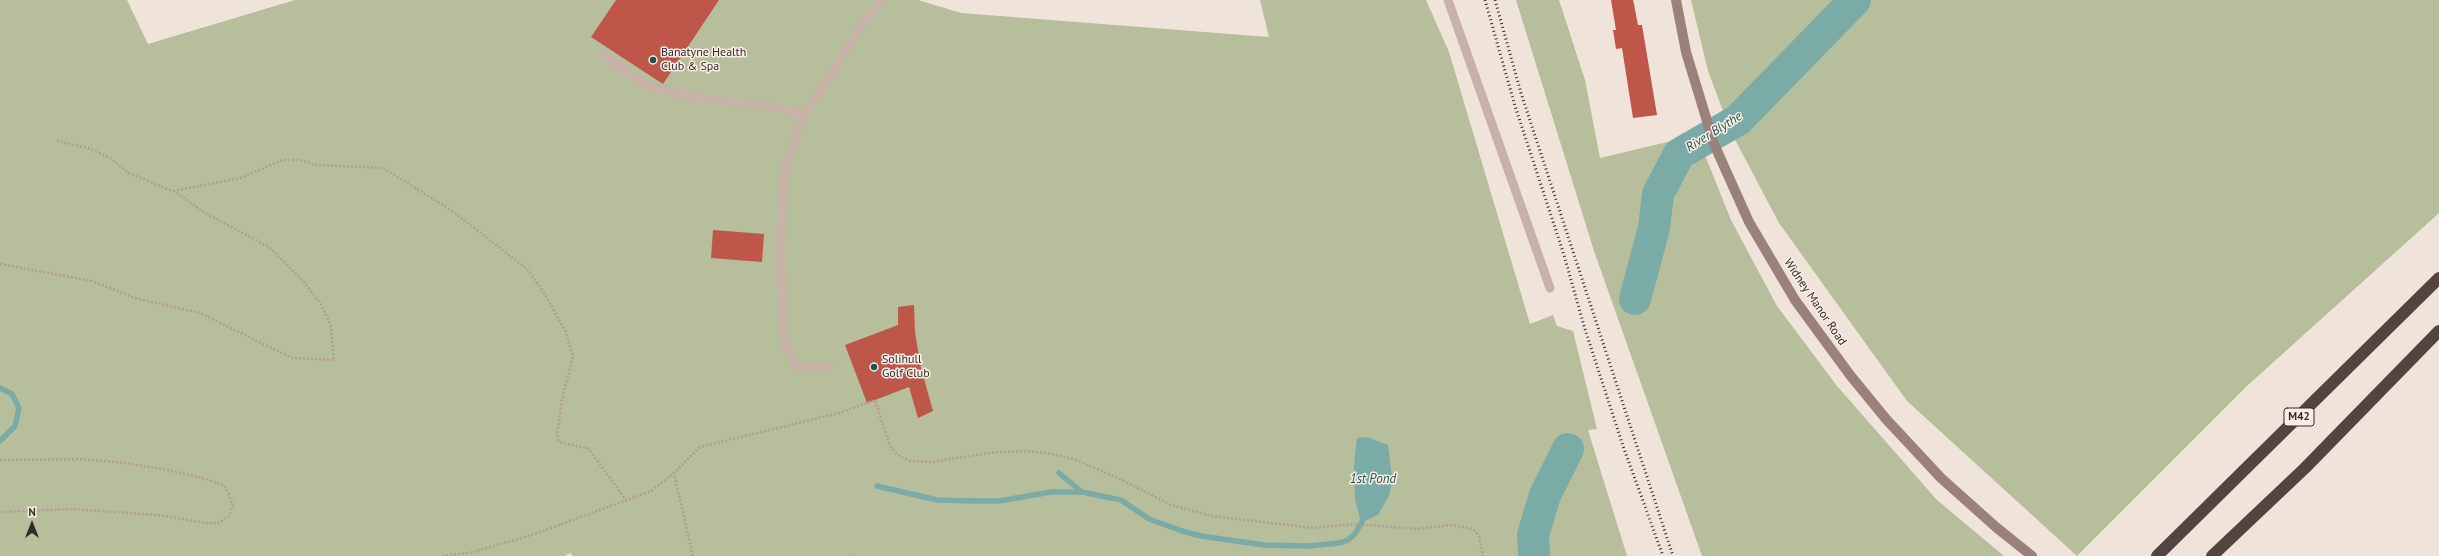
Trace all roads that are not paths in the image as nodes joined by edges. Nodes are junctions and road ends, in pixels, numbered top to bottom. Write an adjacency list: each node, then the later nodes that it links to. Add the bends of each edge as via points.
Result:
1 (882, 0): 5 (lane, via 864,22)
2 (1448, 0): 7 (lane)
3 (1676, 0): 10 (street, Widney Manor Road, via 1686,52 1714,144 1749,222 1795,300 1886,419 1941,478)
4 (602, 55): 5 (lane, via 650,87 699,98 771,106)
5 (804, 115): 9 (lane, via 784,172 780,253 784,340 797,367)
6 (2439, 278): 11 (highway, M42)
7 (1550, 288)
8 (2439, 331): 12 (highway, via 2305,468)
9 (832, 367)
10 (2032, 556)
11 (2157, 556)
12 (2212, 556)

